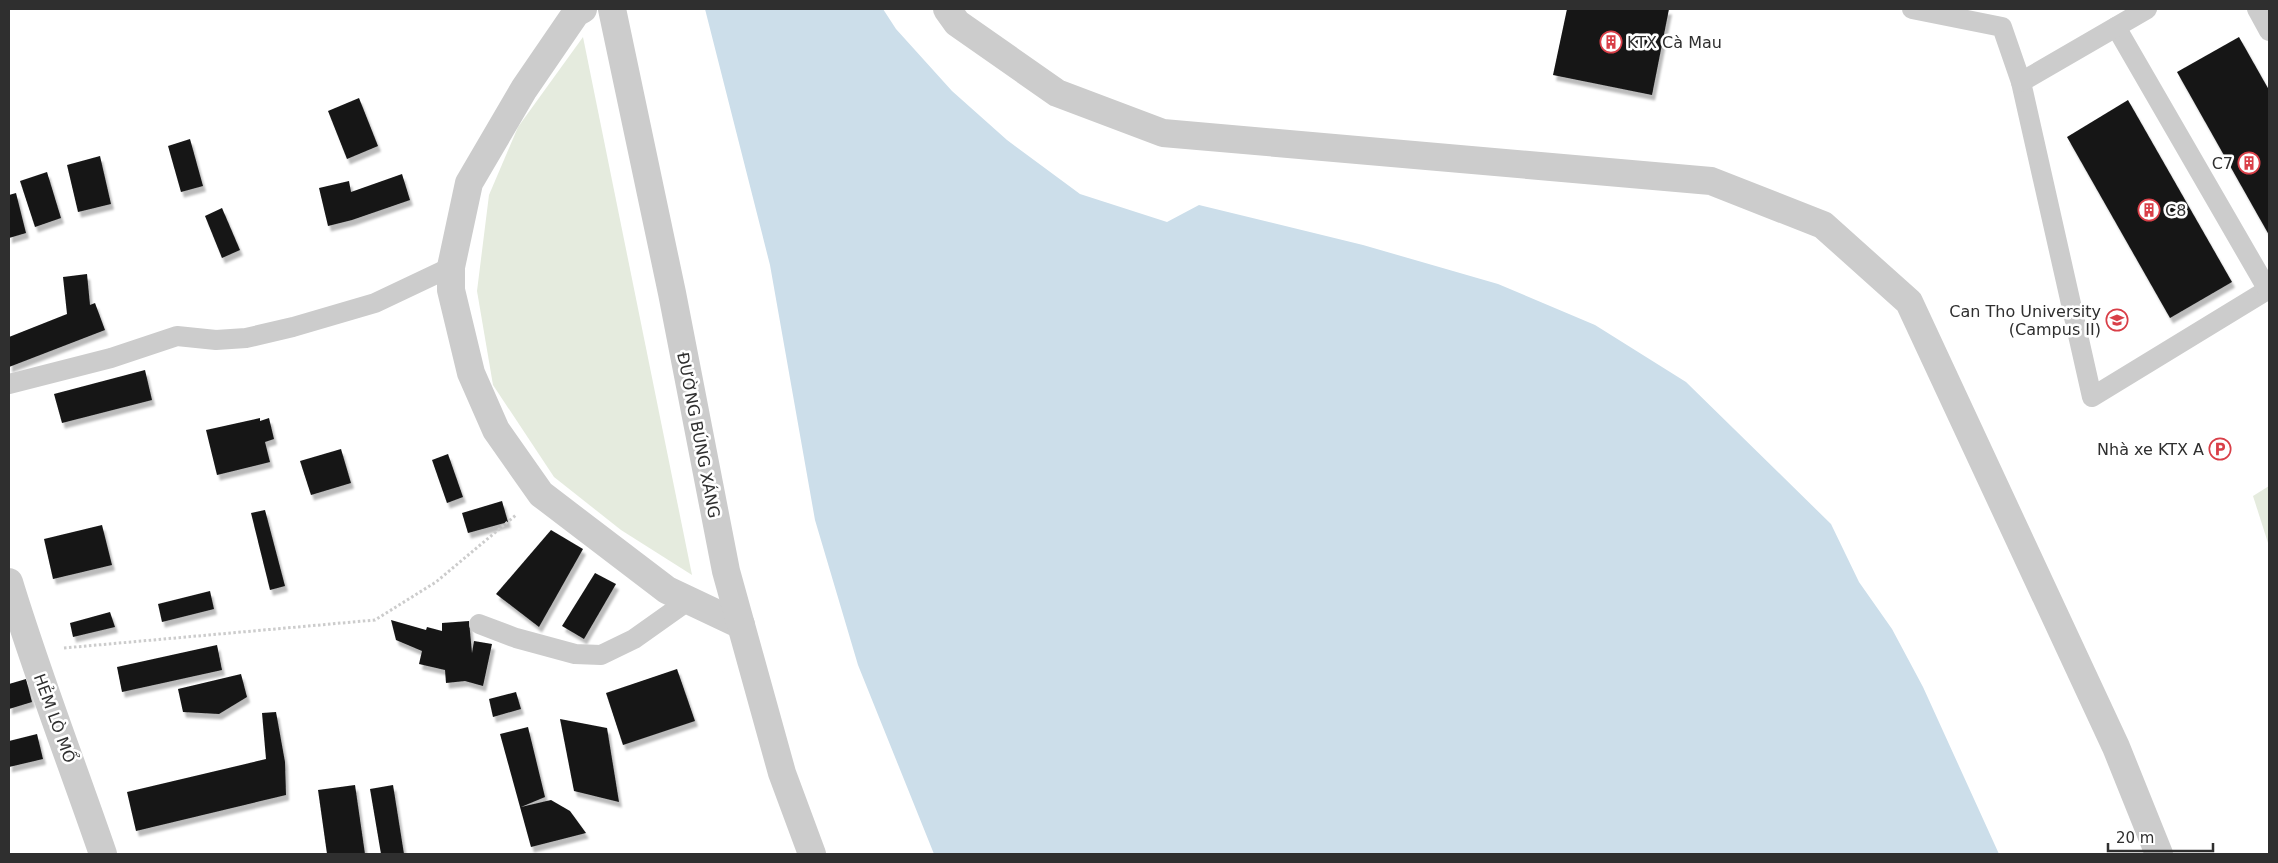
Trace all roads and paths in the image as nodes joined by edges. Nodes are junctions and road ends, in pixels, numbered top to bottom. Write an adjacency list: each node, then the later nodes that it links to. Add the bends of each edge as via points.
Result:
1 (583, 9): 11 (street, via 576,12 524,88 469,183)
2 (612, 9): 18 (street, ĐƯỜNG BÚNG XÁNG, via 726,571)
3 (947, 9): 22 (street, via 956,24 1057,93 1163,133 1712,181 1823,226 1909,302 2116,747)
4 (1912, 9): 7 (lane)
5 (2147, 9): 8 (lane)
6 (2257, 9): 9 (lane)
7 (1998, 18): 10 (lane)
8 (2116, 27): 10 (lane); 12 (lane)
9 (2269, 31)
10 (2021, 82): 12 (lane, via 2092,397)
11 (451, 267): 13 (lane, via 375,303 293,327 246,338 216,340 177,336 111,358); 14 (street, via 451,290 472,373 496,430)
12 (2269, 290)
13 (9, 384)
14 (541, 494): 16 (street, via 666,590); 19 (path, via 436,582 375,620)
15 (9, 582): 19 (street, HẺM LÒ MỔ)
16 (689, 600): 17 (lane, via 634,639 601,655 575,654); 18 (street)
17 (479, 624)
18 (740, 625): 21 (street, ĐƯỜNG BÚNG XÁNG, via 782,773)
19 (30, 651): 20 (street, HẺM LÒ MỔ)
20 (103, 854)
21 (812, 854)
22 (2159, 854)

